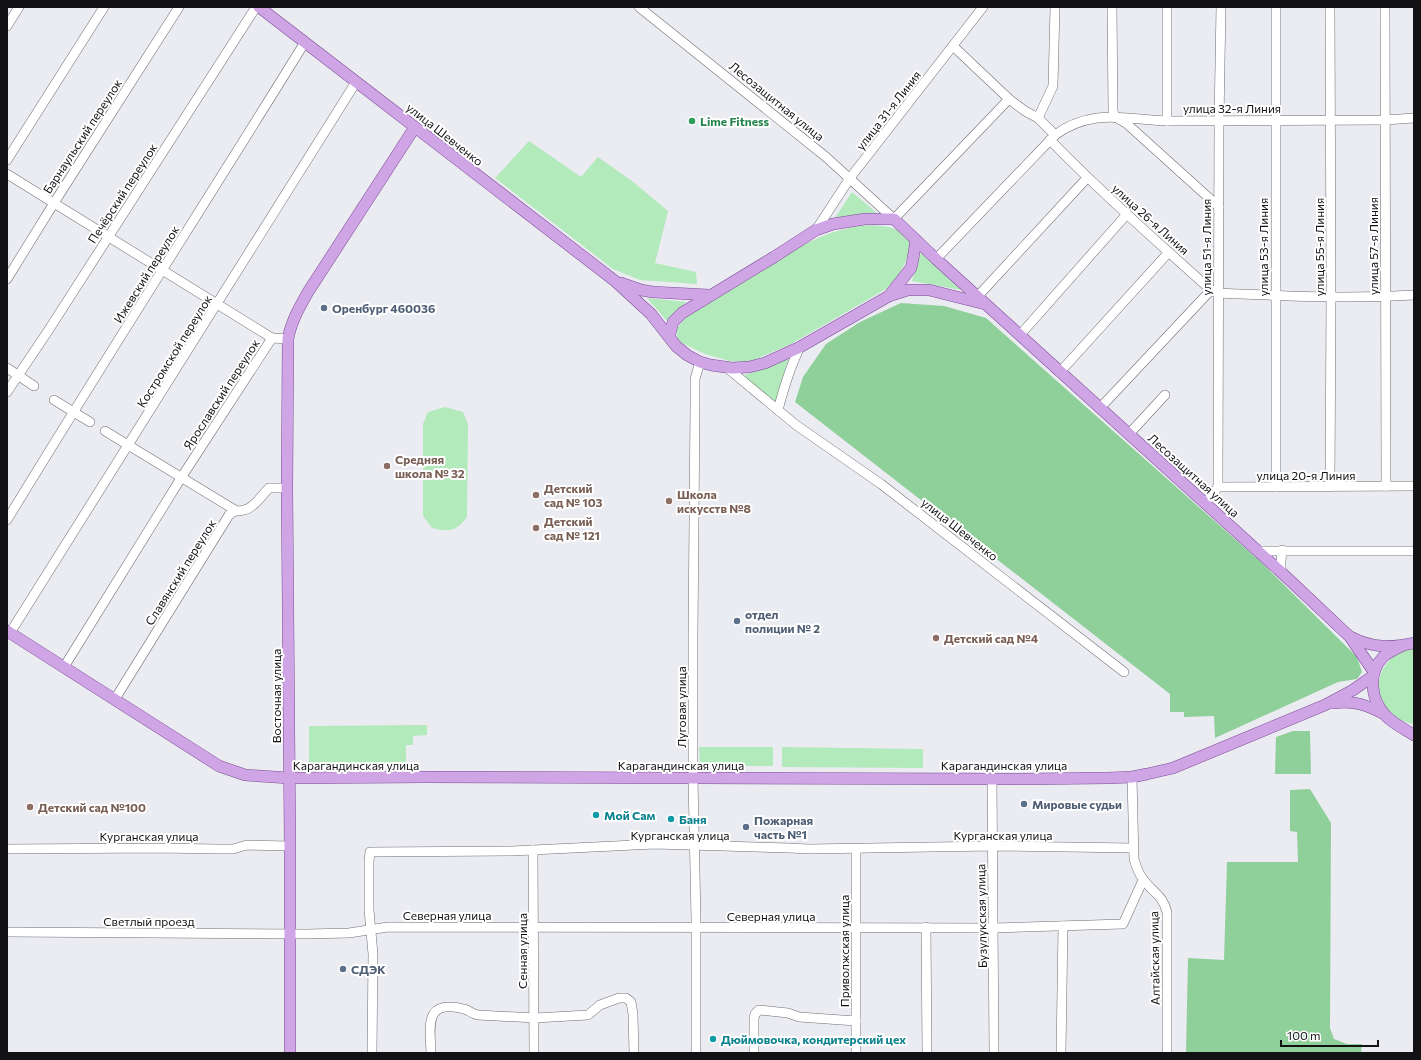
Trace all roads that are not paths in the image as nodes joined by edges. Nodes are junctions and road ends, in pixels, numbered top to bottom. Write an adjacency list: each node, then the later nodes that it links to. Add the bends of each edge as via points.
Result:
1 (19, 7): 15 (street)
2 (104, 7): 30 (street)
3 (180, 7): 34 (street, Барнаульский переулок)
4 (256, 7): 39 (street, Печёрский переулок)
5 (260, 7): 16 (main road, улица Шевченко)
6 (639, 7): 32 (street, Лесозащитная улица)
7 (983, 7): 17 (street, улица 31-я Линия)
8 (1055, 7): 21 (street, via 1053,86)
9 (1112, 7): 20 (street, via 1112,111)
10 (1167, 7): 27 (street)
11 (1221, 7): 23 (street, улица 51-я Линия)
12 (1276, 7): 24 (street, улица 53-я Линия)
13 (1330, 7): 25 (street, улица 55-я Линия)
14 (1385, 7): 26 (street, улица 57-я Линия)
15 (7, 26)
16 (305, 42): 18 (main road, улица Шевченко); 43 (street, Ижевский переулок)
17 (953, 46): 19 (street, улица 26-я Линия); 32 (street, улица 31-я Линия)
18 (356, 82): 28 (main road, улица Шевченко); 54 (street, Костромской переулок)
19 (1009, 99): 21 (street, улица 26-я Линия); 37 (street)
20 (1115, 117): 27 (street, улица 32-я Линия); 29 (street, улица 32-я Линия, via 1080,122 1065,128); 35 (street, via 1126,123)
21 (1038, 118): 29 (street, улица 26-я Линия)
22 (1414, 118): 26 (street, улица 32-я Линия)
23 (1219, 120): 24 (street, улица 32-я Линия); 27 (street, улица 32-я Линия); 35 (street, улица 51-я Линия)
24 (1276, 120): 25 (street, улица 32-я Линия); 51 (street, улица 53-я Линия)
25 (1330, 120): 26 (street, улица 32-я Линия); 52 (street, улица 55-я Линия)
26 (1385, 120): 53 (street, улица 57-я Линия)
27 (1167, 121)
28 (415, 127): 45 (main road, улица Шевченко); 59 (main road, via 308,292 295,314)
29 (1052, 138): 33 (street, улица 26-я Линия); 42 (street, улица 32-я Линия)
30 (7, 160)
31 (7, 174): 34 (street)
32 (850, 178): 37 (street, Лесозащитная улица); 38 (street, улица 31-я Линия)
33 (1087, 178): 36 (street, улица 26-я Линия); 50 (street)
34 (54, 203): 39 (street); 44 (street, Барнаульский переулок)
35 (1219, 207): 46 (street, улица 51-я Линия)
36 (1127, 214): 41 (street, улица 26-я Линия); 56 (street)
37 (894, 219): 38 (main road, via 865,219 838,223); 40 (main road, Лесозащитная улица)
38 (816, 230): 48 (main road)
39 (108, 236): 43 (street); 65 (street, Печёрский переулок)
40 (916, 240): 42 (main road, Лесозащитная улица); 49 (main road, via 911,268)
41 (1169, 252): 46 (street, улица 26-я Линия); 64 (street)
42 (936, 259): 50 (main road, Лесозащитная улица)
43 (163, 270): 54 (street); 72 (street, Ижевский переулок)
44 (7, 279)
45 (615, 281): 48 (main road, улица Шевченко, via 653,292); 57 (main road, улица Шевченко, via 651,314)
46 (1214, 291): 51 (street); 70 (street); 80 (street, улица 51-я Линия)
47 (1414, 295): 53 (street)
48 (709, 296): 57 (main road, via 676,318)
49 (889, 296): 55 (main road, Лесозащитная улица, via 908,290 929,290); 60 (main road)
50 (978, 296): 55 (main road, Лесозащитная улица)
51 (1276, 296): 52 (street); 83 (street, улица 53-я Линия)
52 (1332, 297): 53 (street); 81 (street, улица 55-я Линия)
53 (1385, 297): 78 (street, улица 57-я Линия)
54 (218, 305): 58 (street); 76 (street, Костромской переулок)
55 (988, 305): 56 (main road, Лесозащитная улица)
56 (1020, 335): 64 (main road, Лесозащитная улица)
57 (669, 337): 61 (main road, улица Шевченко, via 680,350)
58 (272, 338): 59 (street, Ярославский переулок); 77 (street, Ярославский переулок)
59 (288, 339): 82 (main road, Восточная улица)
60 (800, 346): 62 (main road, via 756,366); 71 (street, via 785,382)
61 (700, 362): 62 (main road); 106 (street, Луговая улица, via 695,379 694,405)
62 (726, 367): 71 (street, улица Шевченко)
63 (7, 368): 65 (street)
64 (1060, 372): 70 (main road, Лесозащитная улица)
65 (18, 376): 66 (street); 67 (street, Печёрский переулок)
66 (34, 386)
67 (7, 392)
68 (1164, 395): 75 (street)
69 (54, 400): 72 (street)
70 (1100, 408): 75 (main road, Лесозащитная улица)
71 (778, 410): 96 (street, улица Шевченко, via 881,484)
72 (73, 412): 73 (street); 86 (street, Ижевский переулок)
73 (90, 422)
74 (105, 431): 76 (street)
75 (1129, 434): 84 (main road, Лесозащитная улица)
76 (129, 444): 77 (street); 91 (street, Костромской переулок)
77 (181, 478): 85 (street); 95 (street, Ярославский переулок)
78 (1386, 486): 79 (street, улица 20-я Линия); 81 (street, улица 20-я Линия)
79 (1414, 486)
80 (1218, 487): 83 (street, улица 20-я Линия); 84 (street)
81 (1330, 487): 83 (street, улица 20-я Линия)
82 (287, 488): 85 (street, via 269,488 251,507); 105 (main road, Восточная улица)
83 (1276, 488)
84 (1205, 504): 88 (main road, Лесозащитная улица)
85 (235, 510): 98 (street, Славянский переулок, via 229,515)
86 (7, 520)
87 (1282, 550): 88 (street); 89 (street); 90 (street)
88 (1258, 551): 90 (main road, Лесозащитная улица)
89 (1414, 551)
90 (1281, 572): 92 (main road, Лесозащитная улица)
91 (8, 632): 95 (main road, Карагандинская улица)
92 (1350, 637): 94 (main road, via 1372,646); 97 (main road, Лесозащитная улица)
93 (1414, 643): 94 (main road)
94 (1402, 646): 97 (main road, via 1383,657)
95 (64, 667): 98 (main road, Карагандинская улица)
96 (1124, 672)
97 (1374, 674): 99 (main road, Карагандинская улица, via 1353,690); 100 (main road, via 1375,697)
98 (115, 699): 105 (main road, Карагандинская улица, via 219,766 245,775)
99 (1325, 705): 100 (main road, via 1351,702 1373,708); 104 (main road, Карагандинская улица, via 1173,768)
100 (1386, 716): 101 (main road)
101 (1403, 728): 102 (main road); 103 (main road)
102 (1414, 730)
103 (1414, 735)
104 (1132, 776): 107 (main road, Карагандинская улица); 111 (street, Алтайская улица)
105 (289, 778): 106 (main road, Карагандинская улица); 108 (main road, Восточная улица)
106 (693, 778): 107 (main road, Карагандинская улица); 109 (street, Луговая улица)
107 (992, 779): 110 (street, Бузулукская улица)
108 (290, 846): 112 (street, Курганская улица, via 247,846 233,849); 124 (main road, Восточная улица)
109 (694, 846): 113 (street, Курганская улица); 114 (street, Курганская улица, via 649,844); 119 (street, Луговая улица)
110 (992, 846): 111 (street, Курганская улица); 113 (street, Курганская улица); 121 (street, Бузулукская улица)
111 (1133, 848): 115 (street, Алтайская улица, via 1137,870)
112 (7, 849)
113 (856, 849): 120 (street, Приволжская улица)
114 (533, 850): 117 (street, Сенная улица); 122 (street, Курганская улица, via 370,852)
115 (1143, 880): 116 (street, Северная улица, via 1123,924); 138 (street, Алтайская улица, via 1165,904 1167,912)
116 (1063, 926): 121 (street, Северная улица); 137 (street)
117 (534, 927): 119 (street, Северная улица); 122 (street, Северная улица, via 388,927); 125 (street, Сенная улица)
118 (926, 927): 120 (street, Северная улица); 121 (street, Северная улица); 135 (street)
119 (696, 928): 120 (street, Северная улица); 132 (street, Луговая улица)
120 (856, 928): 126 (street, Приволжская улица)
121 (994, 928): 136 (street, Бузулукская улица)
122 (370, 930): 124 (street, Северная улица); 128 (street)
123 (7, 932): 124 (street, Светлый проезд)
124 (290, 934): 127 (main road, Восточная улица)
125 (535, 1018): 129 (street, via 478,1015 467,1009 442,1008 431,1016); 130 (street, Сенная улица); 131 (street, via 588,1015 600,1005 626,998 631,1002)
126 (856, 1021): 133 (street, via 799,1017 788,1013 759,1010 754,1019); 134 (street, Приволжская улица)
127 (290, 1053)
128 (372, 1053)
129 (431, 1053)
130 (534, 1053)
131 (634, 1053)
132 (696, 1053)
133 (754, 1053)
134 (856, 1053)
135 (927, 1053)
136 (994, 1053)
137 (1061, 1053)
138 (1167, 1053)

